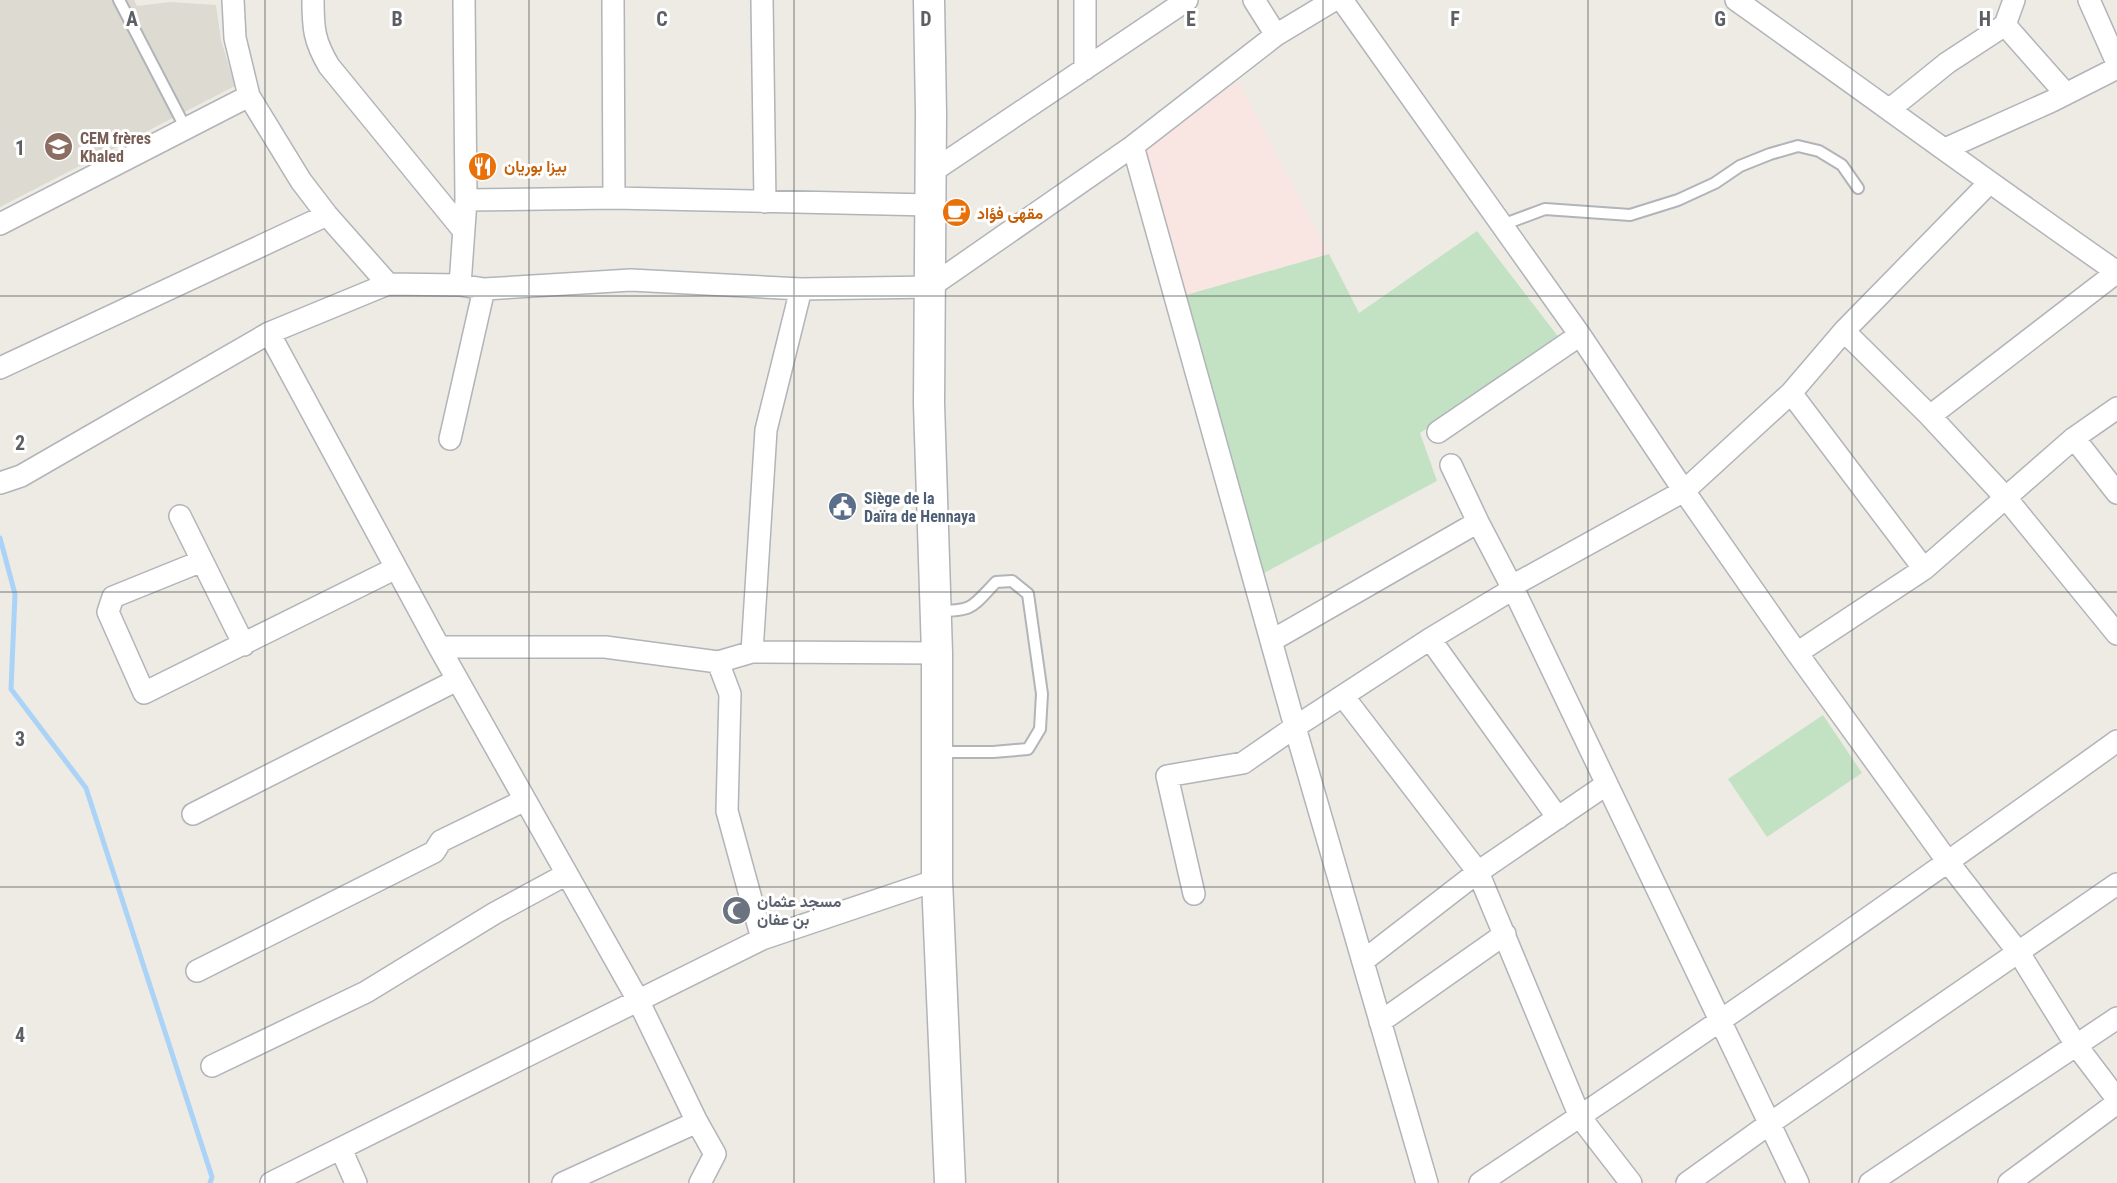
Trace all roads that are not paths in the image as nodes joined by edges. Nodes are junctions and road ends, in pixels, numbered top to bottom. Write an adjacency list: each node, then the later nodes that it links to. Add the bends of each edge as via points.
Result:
1 (119, 0): 24 (lane)
2 (233, 0): 22 (street, via 235,38)
3 (313, 0): 37 (street, via 318,48 329,66)
4 (464, 0): 31 (street)
5 (613, 0): 30 (street)
6 (762, 0): 32 (street)
7 (929, 0): 27 (main road)
8 (1085, 0): 20 (street)
9 (1187, 0): 20 (street)
10 (1254, 0): 17 (street)
11 (1334, 0): 17 (street)
12 (1342, 0): 36 (street)
13 (1736, 0): 23 (street)
14 (2014, 0): 16 (street)
15 (2089, 0): 18 (street)
16 (2005, 25): 21 (street); 23 (street, via 1947,63)
17 (1276, 35): 25 (street)
18 (2117, 63)
19 (2117, 68): 21 (street)
20 (1085, 69): 27 (street)
21 (2066, 94): 26 (street)
22 (249, 96): 24 (street); 34 (street, via 301,181)
23 (1890, 109): 26 (street)
24 (185, 127): 35 (street)
25 (1133, 146): 41 (street); 68 (street)
26 (1945, 149): 28 (street)
27 (930, 173): 33 (main road)
28 (1989, 183): 38 (street); 44 (street)
29 (1858, 188): 36 (lane, via 1842,165 1819,151 1798,146 1740,166 1678,200 1630,215 1545,209)
30 (614, 198): 31 (street); 32 (street)
31 (465, 200): 37 (street)
32 (765, 202): 33 (street)
33 (930, 205): 41 (main road)
34 (327, 215): 39 (street); 47 (street)
35 (0, 224)
36 (1502, 225): 46 (street)
37 (463, 230): 40 (street)
38 (2117, 272): 50 (street)
39 (387, 284): 40 (street); 45 (street)
40 (460, 285): 42 (street)
41 (930, 287): 43 (street); 65 (main road, via 929,404)
42 (484, 289): 43 (street, via 631,280); 53 (street)
43 (801, 289): 71 (street, via 766,430)
44 (1844, 332): 48 (street); 50 (street)
45 (269, 333): 55 (street, via 21,476); 62 (street)
46 (1580, 335): 51 (street); 56 (street)
47 (0, 368)
48 (1791, 393): 56 (street); 63 (street)
49 (2117, 408): 52 (street)
50 (1930, 416): 58 (street)
51 (1438, 432)
52 (2074, 438): 57 (street); 58 (street)
53 (450, 439)
54 (1451, 465): 60 (street)
55 (0, 483)
56 (1684, 491): 64 (street); 73 (street)
57 (2117, 493)
58 (2006, 498): 63 (street); 66 (street)
59 (180, 516): 61 (street)
60 (1478, 522): 64 (street); 68 (street)
61 (202, 561): 69 (street); 69 (street, via 113,597 108,612 144,693)
62 (396, 568): 69 (street); 70 (street)
63 (1924, 569): 73 (street)
64 (1513, 588): 67 (street); 80 (street)
65 (937, 611): 72 (main road); 79 (lane, via 970,608 996,582 1012,581 1028,594 1042,694 1040,729 1028,750)
66 (2117, 634)
67 (1430, 639): 76 (street); 83 (street)
68 (1271, 641): 77 (street)
69 (244, 645)
70 (439, 647): 74 (street, via 605,647); 75 (street)
71 (752, 652): 72 (street); 74 (street)
72 (937, 653): 79 (main road)
73 (1797, 653): 84 (street)
74 (718, 662): 91 (street, via 730,694 727,811)
75 (458, 680): 81 (street); 82 (street)
76 (1343, 696): 77 (street); 85 (street)
77 (1295, 727): 89 (street, via 1244,763 1167,776); 93 (street)
78 (2117, 741): 84 (street)
79 (937, 752): 87 (main road)
80 (1607, 784): 83 (street); 98 (street)
81 (525, 800): 86 (street); 94 (street, via 441,841 434,852)
82 (193, 814)
83 (1558, 818): 85 (street)
84 (1948, 862): 92 (street); 98 (street)
85 (1478, 872): 90 (street); 93 (street)
86 (567, 874): 95 (street); 100 (street, via 366,992)
87 (937, 880): 91 (street); 112 (main road)
88 (2117, 884): 92 (street)
89 (1194, 894)
90 (1504, 934): 97 (street); 102 (street)
91 (762, 939): 95 (street)
92 (2019, 953): 99 (street); 104 (street)
93 (1363, 961): 97 (street)
94 (197, 971)
95 (639, 1000): 103 (street); 105 (street)
96 (2117, 1018): 99 (street)
97 (1380, 1022): 113 (street)
98 (1720, 1022): 102 (street); 104 (street)
99 (2076, 1045): 101 (street); 118 (street)
100 (212, 1066)
101 (2117, 1101): 119 (street)
102 (1580, 1117): 114 (street); 115 (street)
103 (697, 1122): 106 (street); 109 (street)
104 (1769, 1124): 116 (street); 117 (street)
105 (341, 1149): 107 (street); 108 (street)
106 (715, 1154): 110 (street); 111 (street)
107 (271, 1183)
108 (356, 1183)
109 (564, 1183)
110 (700, 1183)
111 (720, 1183)
112 (950, 1183)
113 (1427, 1183)
114 (1480, 1183)
115 (1632, 1183)
116 (1687, 1183)
117 (1798, 1183)
118 (1870, 1183)
119 (2009, 1183)

